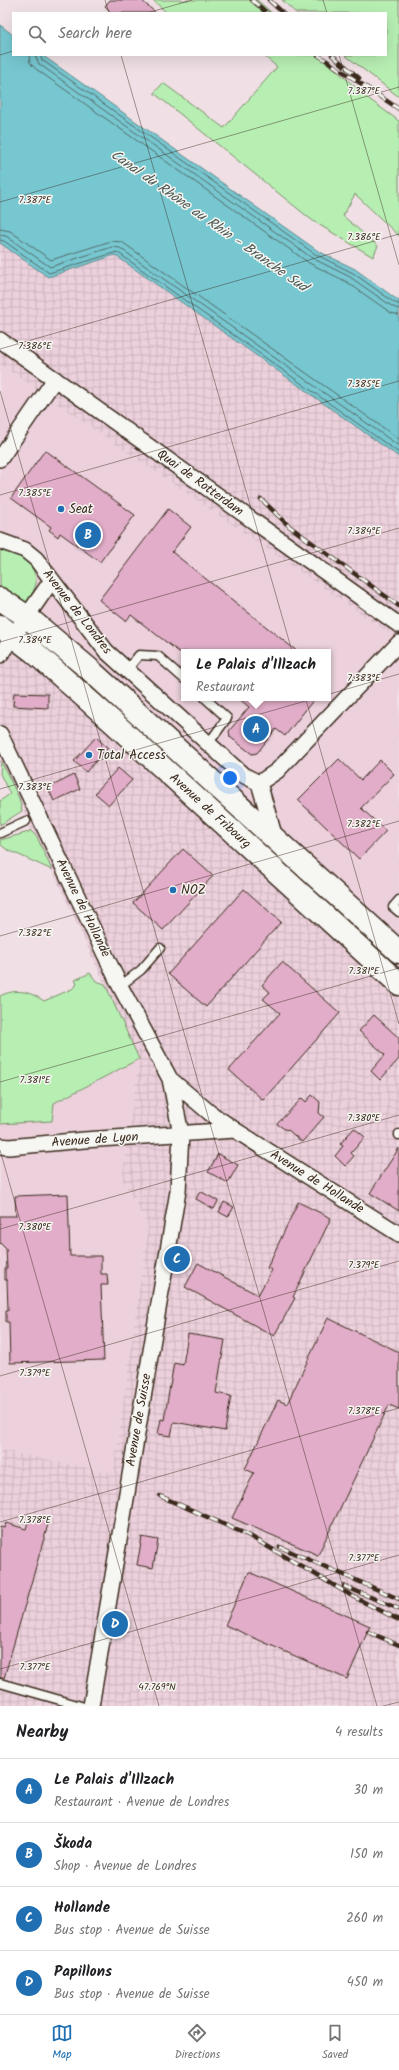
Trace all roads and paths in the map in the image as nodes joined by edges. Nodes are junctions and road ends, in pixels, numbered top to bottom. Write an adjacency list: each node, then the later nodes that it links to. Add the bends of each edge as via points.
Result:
1 (0, 340): 2 (street, Quai de Rotterdam)
2 (55, 379): 3 (street); 8 (street, Quai de Rotterdam)
3 (0, 459)
4 (0, 541): 5 (street, Avenue de Londres, via 25,550 36,559)
5 (52, 580): 7 (street); 12 (street, Avenue de Londres, via 106,651)
6 (0, 599): 7 (main road, Avenue de Fribourg)
7 (26, 616): 9 (street); 20 (main road, Avenue de Fribourg, via 89,669)
8 (399, 625)
9 (7, 630): 11 (street); 25 (main road, Avenue de Fribourg, via 115,724)
10 (399, 643): 17 (street, via 277,771)
11 (0, 655)
12 (127, 670): 13 (lane, via 139,655 158,656); 16 (street, Avenue de Londres)
13 (181, 676)
14 (208, 701): 16 (lane, via 228,718)
15 (0, 734): 18 (street, Avenue de Hollande)
16 (208, 744): 17 (street, Avenue de Londres, via 243,775)
17 (259, 783): 20 (street)
18 (32, 819): 19 (lane); 26 (street, Avenue de Hollande)
19 (0, 833)
20 (275, 839): 24 (main road, Avenue de Fribourg)
21 (399, 900): 22 (lane, via 393,907)
22 (399, 912)
23 (160, 948): 26 (lane, via 141,970)
24 (399, 952)
25 (399, 984)
26 (120, 986): 27 (street, Avenue de Hollande)
27 (170, 1080): 28 (street, Avenue de Hollande); 29 (street, Avenue de Hollande)
28 (235, 1130): 29 (street); 31 (street, Avenue de Hollande)
29 (181, 1134): 30 (street, Avenue de Lyon, via 84,1140); 35 (street, Avenue de Suisse, via 178,1191)
30 (3, 1149)
31 (399, 1234)
32 (0, 1683): 33 (lane)
33 (51, 1702): 34 (lane)
34 (81, 1706)
35 (91, 1706)

